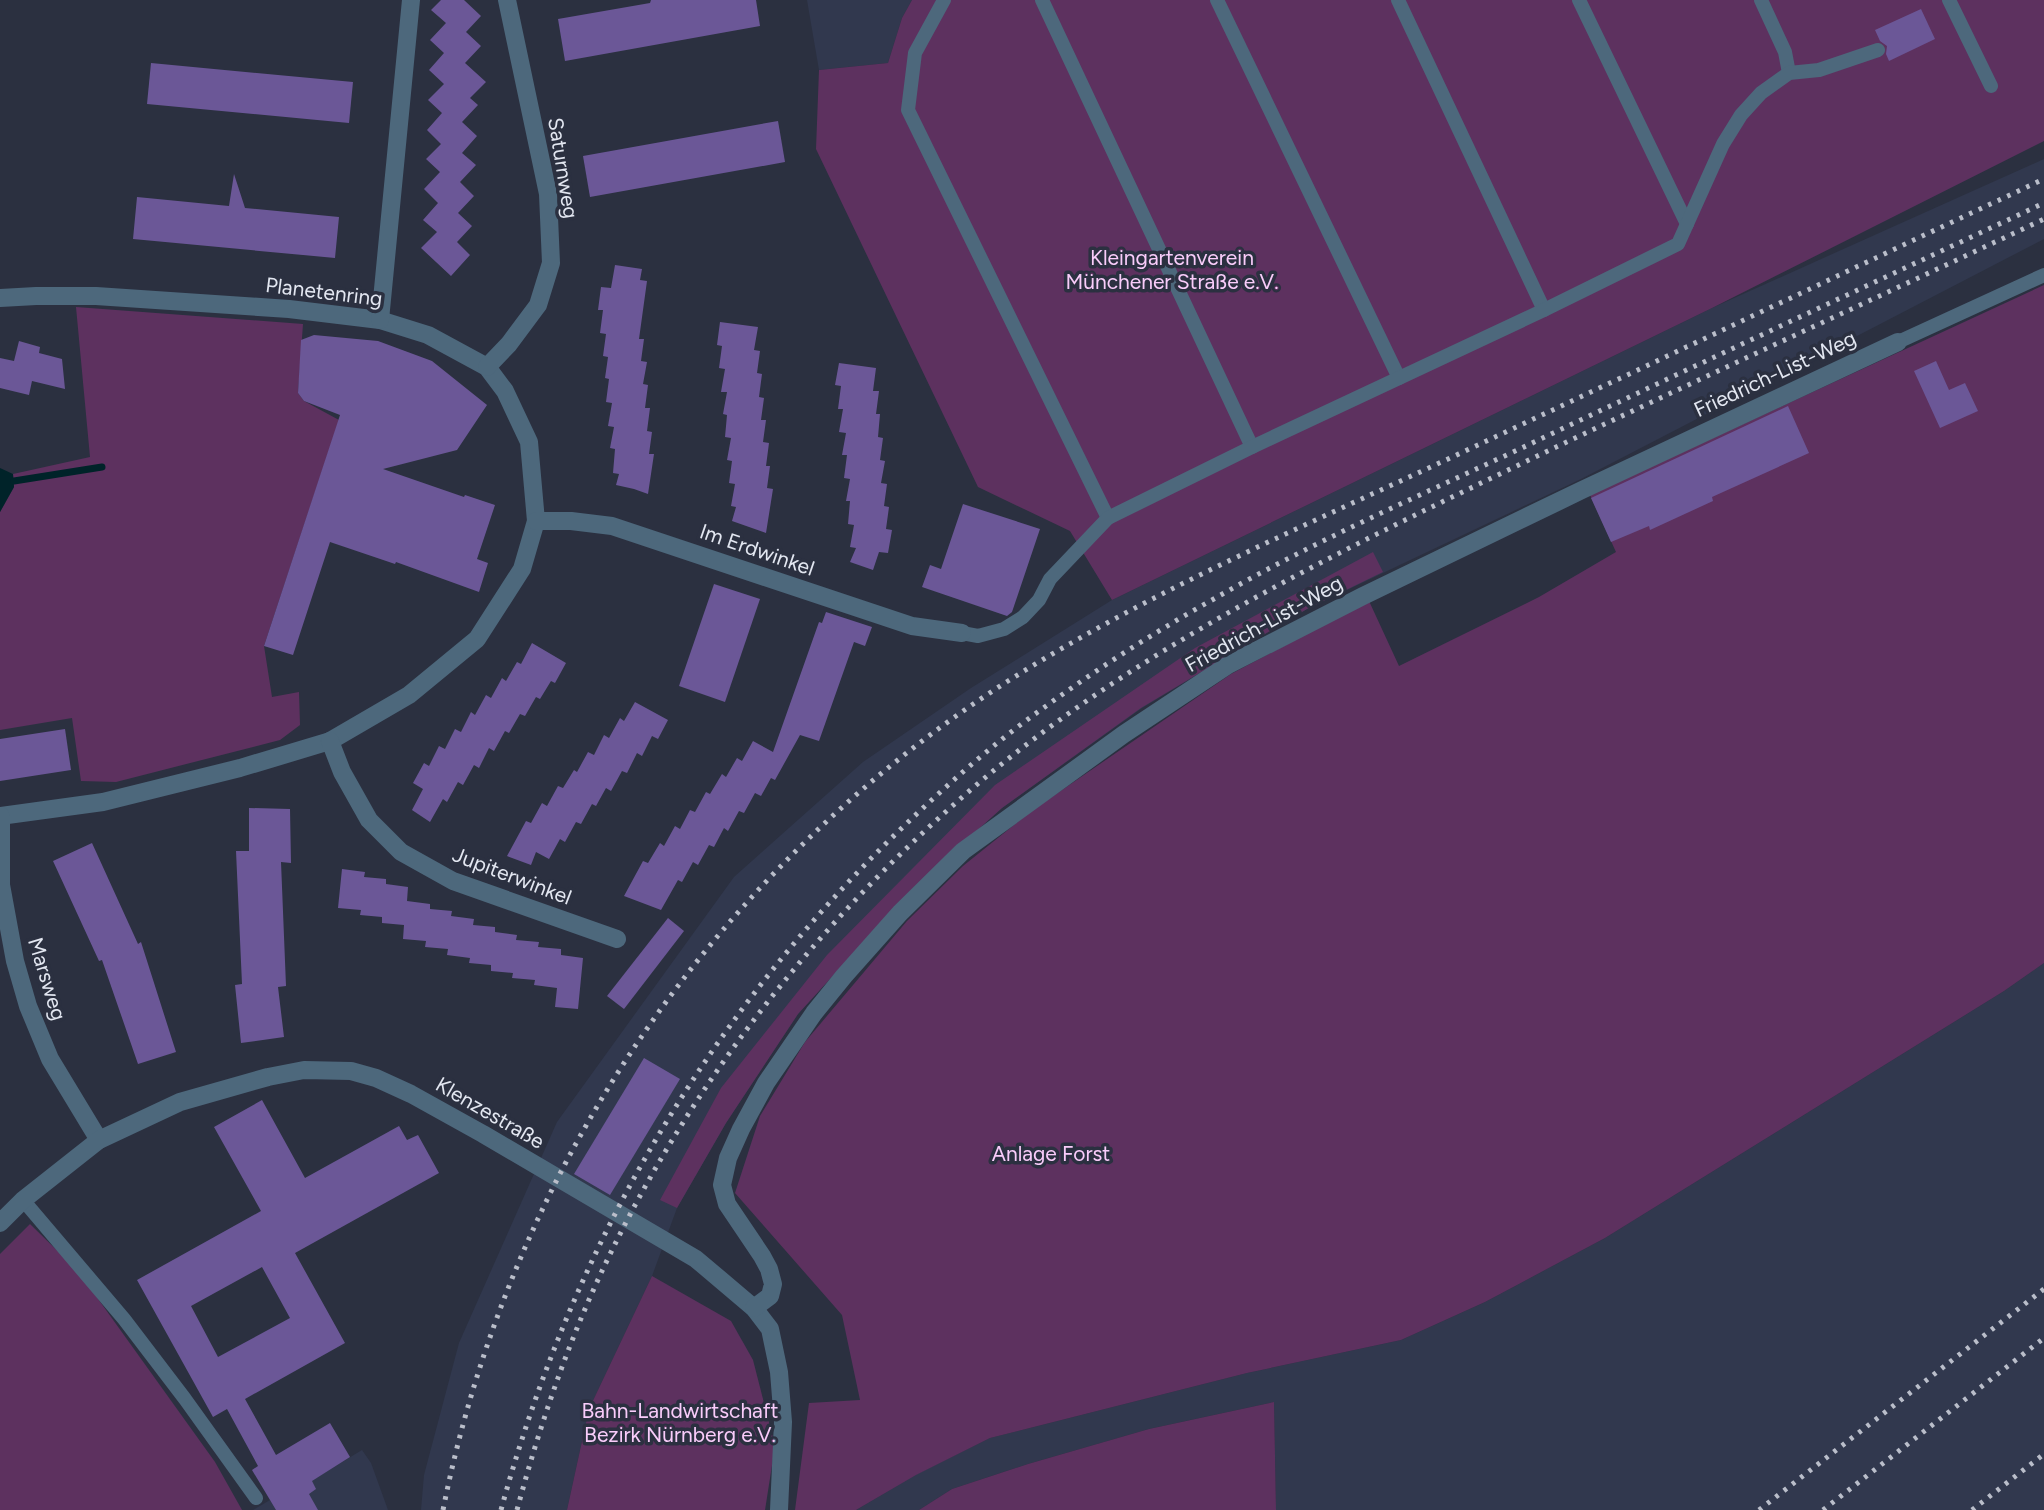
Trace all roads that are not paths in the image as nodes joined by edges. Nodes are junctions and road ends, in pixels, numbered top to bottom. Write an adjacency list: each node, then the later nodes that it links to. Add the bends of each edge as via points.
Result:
1 (411, 0): 17 (street)
2 (506, 0): 19 (street, Saturnweg, via 548,194 551,262 538,305)
3 (944, 0): 22 (lane, via 915,53 908,110)
4 (1042, 0): 21 (lane)
5 (1217, 0): 20 (lane)
6 (1398, 0): 16 (lane)
7 (1579, 0): 13 (lane)
8 (1761, 0): 11 (lane, via 1786,51)
9 (1949, 0): 12 (lane)
10 (1878, 50): 11 (lane, via 1819,70)
11 (1789, 73): 13 (lane, via 1761,93 1741,116 1723,144)
12 (1991, 86)
13 (1687, 224): 16 (lane, via 1678,244)
14 (2044, 275): 18 (lane, Friedrich-List-Weg)
15 (0, 298): 17 (street, Planetenring, via 96,296)
16 (1544, 310): 20 (lane)
17 (380, 320): 19 (street, Planetenring, via 428,335)
18 (1898, 342): 31 (street, Friedrich-List-Weg, via 1592,485 1228,665 963,850 836,985 797,1035 741,1129 722,1185 727,1204 769,1269 773,1284 770,1296)
19 (487, 367): 23 (street, Planetenring, via 505,391 529,442)
20 (1399, 378): 21 (lane)
21 (1252, 447): 22 (lane)
22 (1108, 518): 24 (lane, via 1050,579 1023,617 1004,629 978,636)
23 (536, 521): 24 (street, Im Erdwinkel, via 612,526 912,626); 25 (street, Planetenring, via 522,569 477,639 409,695)
24 (962, 633)
25 (330, 741): 26 (street, Planetenring, via 103,802); 27 (street, Jupiterwinkel, via 369,820 401,852 453,881)
26 (1, 816): 28 (street, Marsweg, via 1,885 28,1006 50,1059)
27 (617, 939)
28 (99, 1140): 29 (street, Klenzestraße); 31 (street, Klenzestraße, via 180,1102 268,1077 304,1070 351,1071 411,1094 696,1259)
29 (23, 1200): 30 (street, Klenzestraße); 32 (lane, via 124,1319)
30 (0, 1223)
31 (754, 1308): 33 (street, Klenzestraße, via 770,1329 779,1372 783,1422)
32 (256, 1498)
33 (779, 1510)

